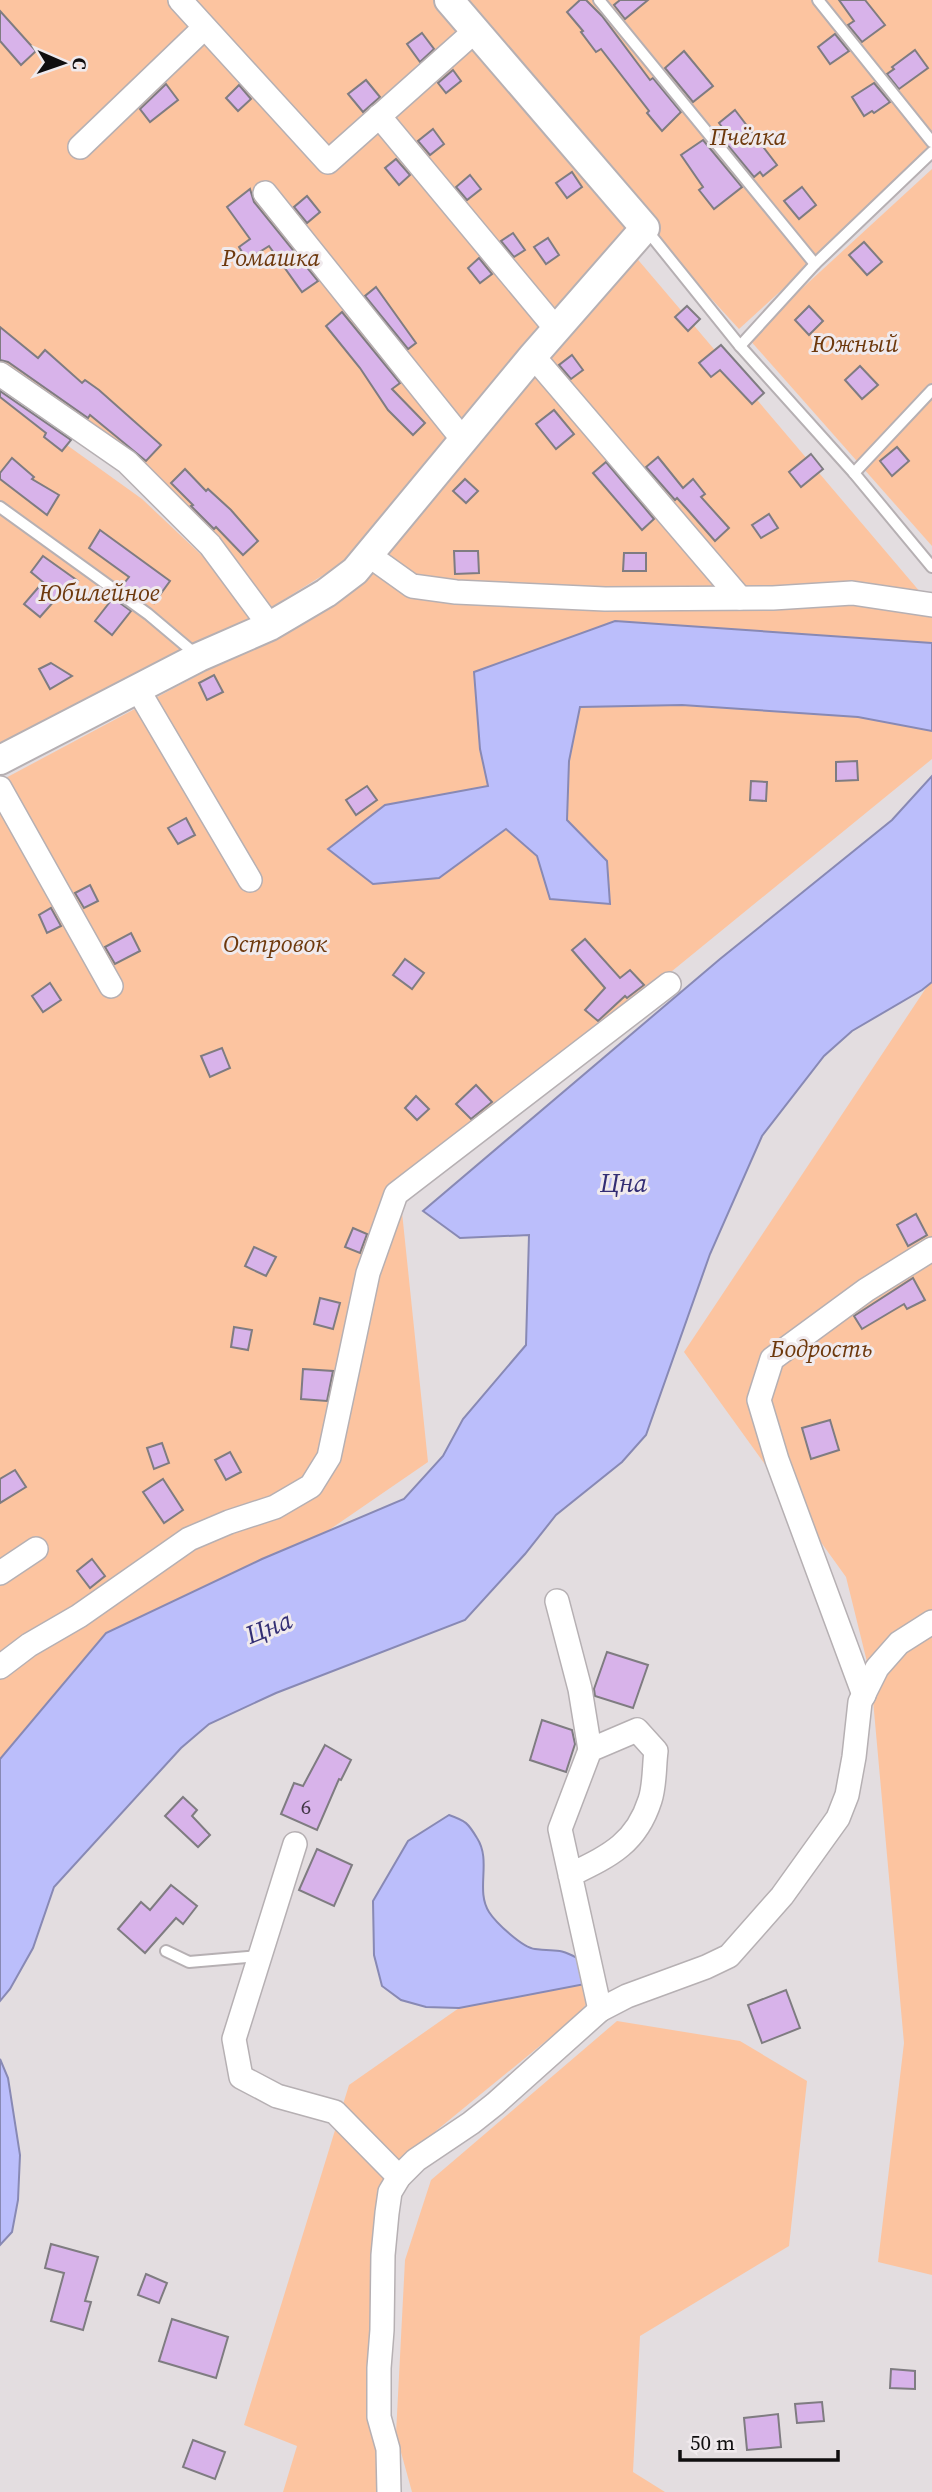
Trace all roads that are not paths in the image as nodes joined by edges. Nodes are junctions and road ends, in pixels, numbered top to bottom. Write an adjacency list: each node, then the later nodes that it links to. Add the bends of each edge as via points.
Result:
1 (180, 0): 5 (street)
2 (449, 0): 6 (street)
3 (599, 0): 13 (lane)
4 (818, 0): 8 (lane)
5 (204, 28): 7 (street, via 328,162); 9 (street)
6 (475, 31): 7 (street); 12 (street)
7 (379, 117): 14 (street)
8 (932, 142)
9 (80, 147)
10 (932, 152): 13 (lane)
11 (265, 193): 19 (street)
12 (645, 229): 14 (street); 15 (lane)
13 (814, 264): 15 (lane)
14 (557, 330): 16 (street)
15 (740, 346): 20 (lane)
16 (533, 356): 19 (street); 24 (street)
17 (0, 374): 26 (street, via 127,463 210,545)
18 (932, 390): 20 (lane)
19 (464, 441): 22 (street)
20 (854, 473): 23 (lane)
21 (0, 507): 27 (lane, via 148,614)
22 (370, 556): 24 (street, via 412,586 456,592); 26 (street, via 327,593)
23 (932, 567)
24 (740, 598): 25 (street, via 852,593)
25 (932, 606)
26 (270, 626): 27 (street)
27 (199, 657): 28 (street)
28 (137, 688): 29 (street); 31 (street)
29 (5, 752)
30 (0, 788): 33 (street)
31 (250, 880)
32 (669, 984): 39 (street, via 396,1194 368,1273 329,1457 312,1486 275,1507 189,1539)
33 (111, 986)
34 (932, 1249): 40 (street, via 866,1290 772,1359 759,1399)
35 (36, 1549): 36 (street)
36 (0, 1573)
37 (557, 1601): 41 (street)
38 (932, 1622): 40 (street, via 899,1643 877,1668)
39 (0, 1667)
40 (864, 1695): 46 (street, via 847,1795 838,1818 782,1896 729,1956)
41 (590, 1750): 43 (street, via 560,1829); 43 (street, via 637,1730 656,1751 651,1798 635,1833 607,1857)
42 (295, 1844): 45 (street)
43 (570, 1875): 46 (street)
44 (166, 1951): 45 (lane, via 189,1962)
45 (260, 1956): 47 (street, via 234,2039 241,2077 277,2095 335,2112)
46 (600, 2010): 47 (street, via 495,2104)
47 (399, 2177): 48 (street, via 390,2192 387,2213 379,2368 379,2417 388,2449)
48 (389, 2492)

